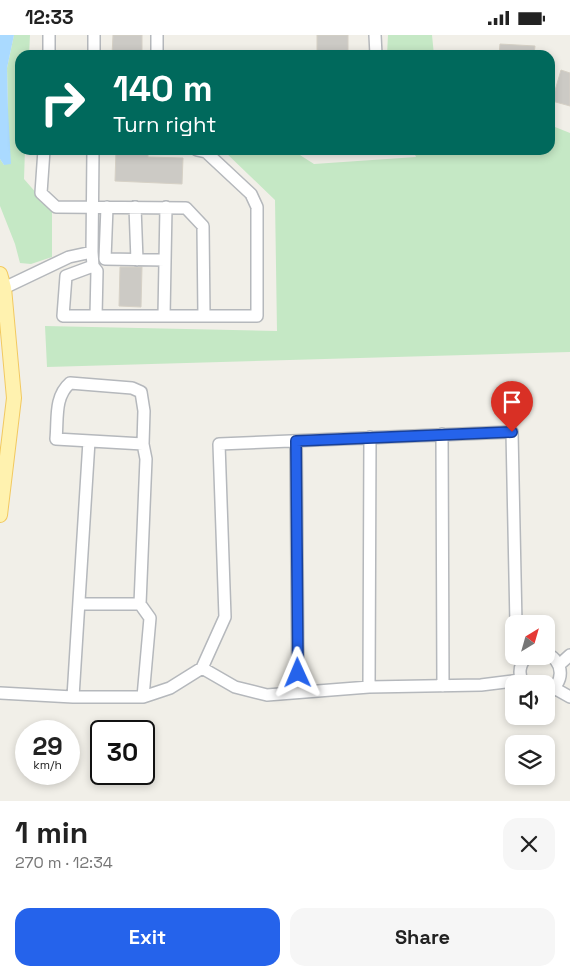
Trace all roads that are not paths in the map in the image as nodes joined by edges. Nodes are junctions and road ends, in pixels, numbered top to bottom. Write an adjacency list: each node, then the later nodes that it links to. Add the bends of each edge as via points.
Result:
1 (49, 35): 5 (street)
2 (94, 35): 6 (street)
3 (157, 35): 7 (street)
4 (375, 35): 8 (street)
5 (49, 50)
6 (94, 50)
7 (157, 50)
8 (376, 50)
9 (44, 155): 12 (street, via 41,193 56,207)
10 (93, 155): 12 (street)
11 (208, 155): 23 (street, via 250,194 257,207 257,316)
12 (93, 207): 13 (street); 16 (street)
13 (107, 207): 14 (street); 17 (street)
14 (135, 207): 15 (street); 18 (street)
15 (166, 207): 19 (street); 23 (street, via 186,208 203,226)
16 (93, 259): 17 (street); 20 (street, via 69,257); 21 (street, via 97,271); 21 (street, via 66,276 63,316)
17 (105, 259): 18 (street)
18 (137, 260): 19 (street)
19 (165, 260): 22 (street)
20 (2, 281): 29 (main road, via 14,397)
21 (96, 316): 22 (street)
22 (164, 316): 23 (street)
23 (204, 316)
24 (442, 434): 25 (street); 32 (street, via 512,432); 39 (street)
25 (370, 437): 27 (street); 40 (street)
26 (90, 441): 28 (street); 28 (street, via 56,439 59,397 70,383 132,387 141,392); 30 (street)
27 (296, 441): 36 (street, via 219,444 225,617); 41 (street)
28 (143, 445): 31 (street, via 146,459)
29 (0, 515)
30 (80, 604): 31 (street); 44 (street)
31 (140, 604): 45 (street, via 150,618)
32 (516, 615)
33 (570, 655): 35 (street)
34 (555, 659): 35 (street)
35 (559, 665): 38 (street, via 560,679)
36 (202, 668): 41 (street, via 235,687 267,695); 45 (street, via 170,687)
37 (505, 683): 39 (street)
38 (555, 684)
39 (443, 686): 40 (street)
40 (369, 687): 41 (street)
41 (298, 692)
42 (555, 692): 46 (street)
43 (0, 693): 44 (street)
44 (73, 697): 45 (street)
45 (142, 697)
46 (570, 697)

